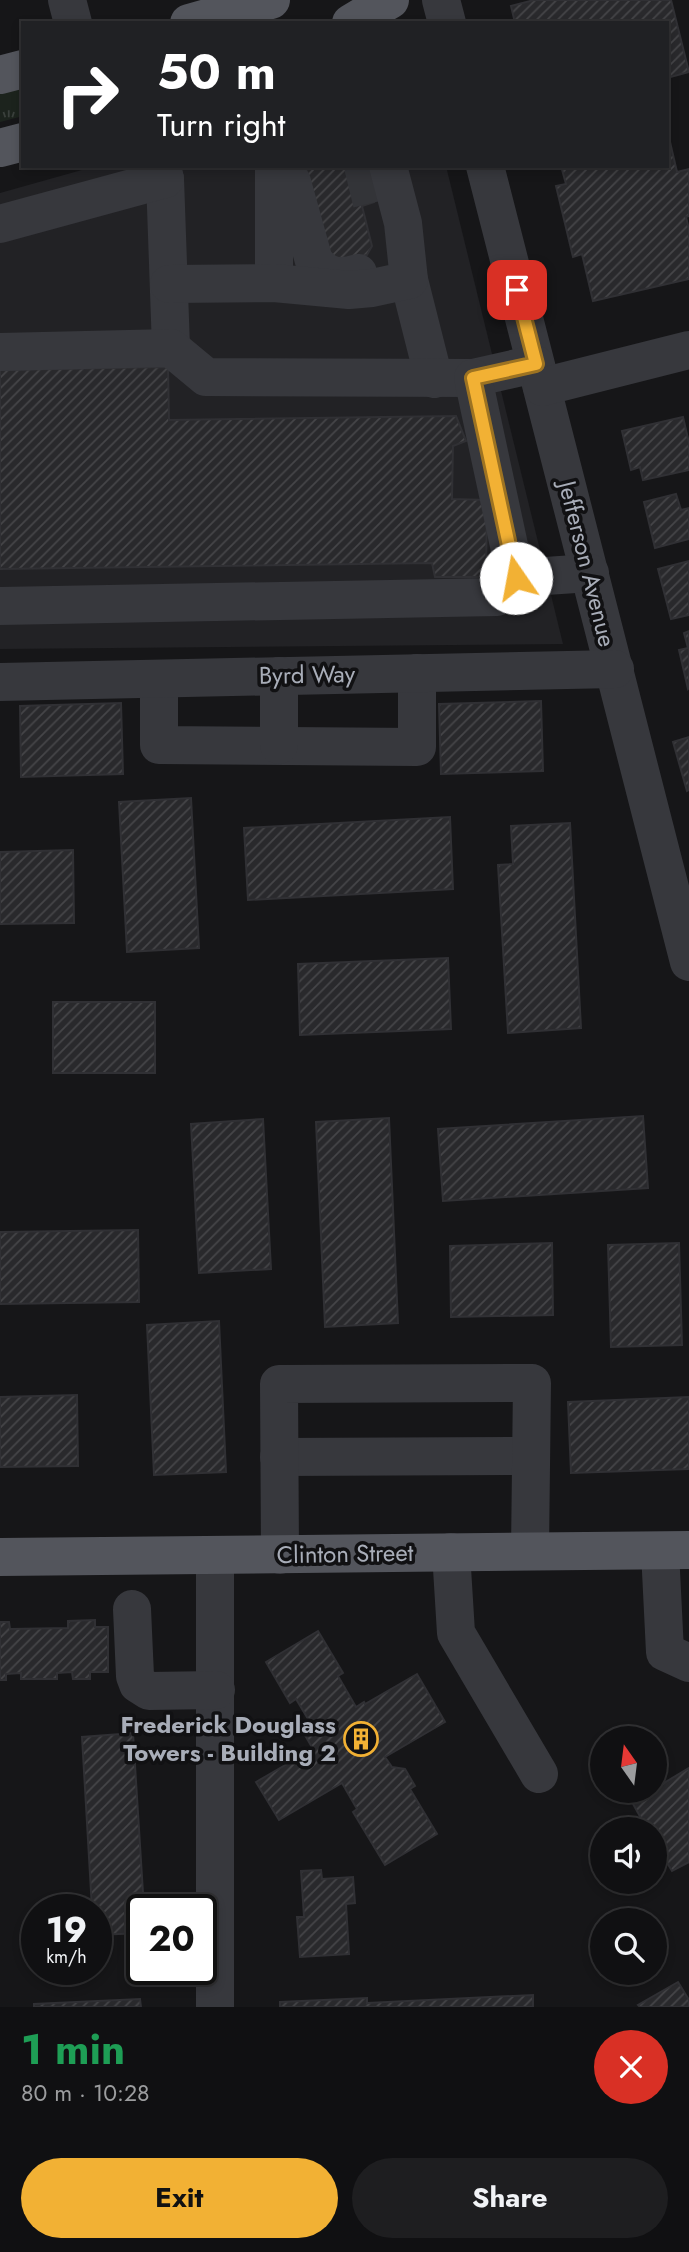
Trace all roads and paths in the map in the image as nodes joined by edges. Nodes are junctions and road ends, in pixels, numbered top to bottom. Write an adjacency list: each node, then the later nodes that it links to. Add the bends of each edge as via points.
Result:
1 (67, 0): 5 (street)
2 (271, 0): 6 (main road)
3 (390, 0): 7 (main road)
4 (441, 0): 8 (street)
5 (72, 21)
6 (196, 21)
7 (354, 21)
8 (446, 21)
9 (21, 70): 10 (main road)
10 (0, 75)
11 (21, 143): 12 (main road)
12 (0, 148)
13 (274, 168): 22 (street)
14 (282, 168): 18 (street, via 292,182 314,261 334,276 369,269 379,258 382,245)
15 (388, 168): 20 (street)
16 (486, 168): 26 (street, Jefferson Avenue)
17 (164, 172): 19 (street); 21 (street)
18 (372, 203)
19 (0, 224)
20 (409, 280): 22 (street, via 349,290); 28 (street)
21 (169, 284): 22 (street); 23 (street)
22 (274, 284)
23 (172, 348): 25 (street); 28 (street, via 206,377)
24 (689, 350): 26 (street)
25 (0, 352)
26 (539, 376): 27 (street); 29 (street, Jefferson Avenue)
27 (473, 378): 28 (street); 30 (street)
28 (434, 379)
29 (590, 573): 30 (street); 32 (street, Jefferson Avenue)
30 (516, 578): 31 (street, via 497,597)
31 (0, 606)
32 (615, 669): 33 (street, Byrd Way); 38 (street, Jefferson Avenue)
33 (417, 673): 34 (street, Byrd Way); 37 (street, via 417,747)
34 (279, 676): 35 (street, Byrd Way); 37 (street)
35 (159, 679): 36 (street, Byrd Way); 37 (street, via 159,745)
36 (0, 682)
37 (279, 745)
38 (675, 842): 39 (street, Jefferson Avenue)
39 (689, 962)
40 (531, 1456): 41 (street); 41 (street, via 531,1383 518,1383 279,1384); 42 (street)
41 (279, 1457): 46 (street)
42 (530, 1550): 43 (main road, Clinton Street); 44 (main road, Clinton Street)
43 (674, 1551): 49 (street, via 665,1652)
44 (452, 1552): 46 (main road, Clinton Street); 51 (street, via 456,1633)
45 (215, 1555): 46 (main road, Clinton Street); 47 (main road, Clinton Street); 50 (street)
46 (279, 1555)
47 (0, 1557)
48 (132, 1609): 50 (street, via 138,1684 149,1691)
49 (689, 1663)
50 (216, 1690): 52 (street)
51 (539, 1774)
52 (215, 2007)

